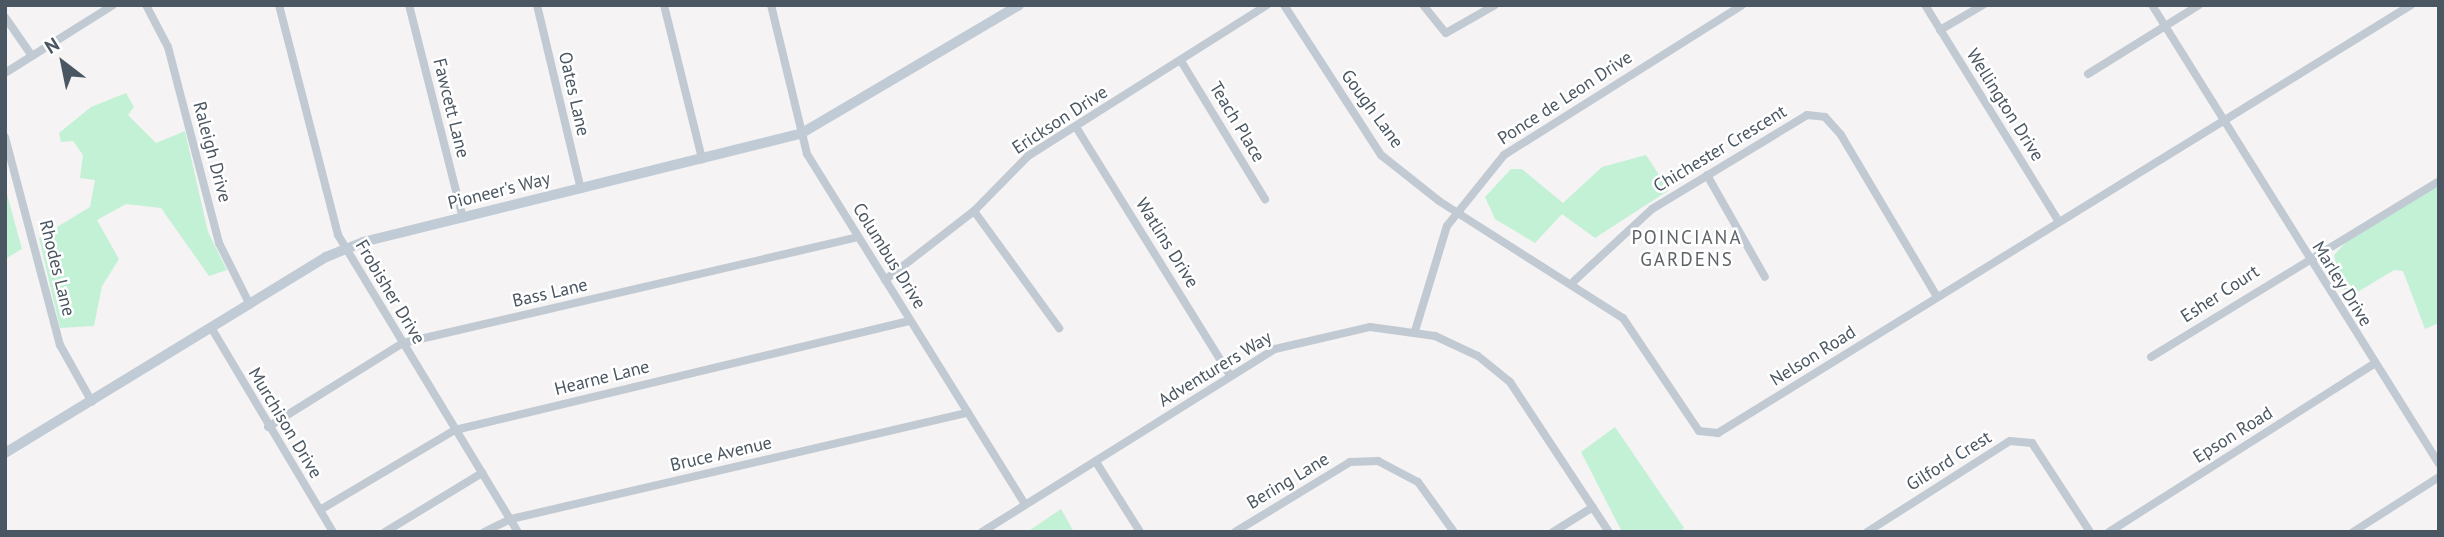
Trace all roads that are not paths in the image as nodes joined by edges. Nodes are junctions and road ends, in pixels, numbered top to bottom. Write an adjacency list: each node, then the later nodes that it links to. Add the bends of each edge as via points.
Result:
1 (113, 5): 22 (street)
2 (146, 5): 46 (street, Raleigh Drive, via 168,47 219,243)
3 (279, 5): 40 (street, Frobisher Drive)
4 (409, 5): 37 (street, Fawcett Lane)
5 (537, 5): 33 (street, Oates Lane)
6 (664, 5): 30 (street)
7 (771, 5): 28 (street, Columbus Drive)
8 (1019, 5): 28 (main road, Pioneer's Way)
9 (1267, 5): 23 (street, Erickson Drive)
10 (1284, 5): 35 (street, Gough Lane, via 1381,155)
11 (1423, 5): 12 (street, via 1446,33)
12 (1495, 5)
13 (1742, 5): 35 (street, Ponce de Leon Drive, via 1504,155)
14 (1925, 5): 21 (street, Wellington Drive)
15 (1983, 5): 21 (street)
16 (2152, 5): 20 (street, Marley Drive)
17 (2199, 5): 20 (street)
18 (2411, 5): 26 (street, Nelson Road)
19 (5, 17): 22 (street)
20 (2165, 26): 25 (street); 26 (street, Marley Drive)
21 (1940, 30): 38 (street, Wellington Drive)
22 (32, 56): 24 (street)
23 (1181, 61): 27 (street, Erickson Drive); 34 (street, Teach Place)
24 (5, 73)
25 (2088, 74)
26 (2224, 118): 38 (street, Nelson Road); 41 (street, Marley Drive)
27 (1076, 127): 36 (street, Erickson Drive, via 1028,156); 54 (street, Watlins Drive)
28 (803, 133): 30 (main road, Pioneer's Way); 39 (street, Columbus Drive, via 807,154)
29 (5, 137): 55 (street, Rhodes Lane, via 61,345)
30 (702, 159): 33 (main road, Pioneer's Way)
31 (1707, 175): 42 (street); 44 (street, Chichester Crescent, via 1651,209); 45 (street, Chichester Crescent, via 1807,115 1825,117)
32 (2439, 180): 41 (street, Esher Court)
33 (581, 189): 37 (main road, Pioneer's Way)
34 (1265, 199)
35 (1457, 210): 44 (street, Nelson Road); 50 (street, Ponce de Leon Drive, via 1437,250)
36 (974, 211): 43 (street, Erickson Drive); 48 (street)
37 (463, 218): 40 (main road, Pioneer's Way)
38 (2059, 222): 45 (street, Nelson Road)
39 (858, 237): 43 (street, Columbus Drive); 51 (street, Bass Lane)
40 (345, 250): 46 (main road, Pioneer's Way); 51 (street, Frobisher Drive)
41 (2307, 257): 52 (street, Esher Court); 53 (street, Marley Drive)
42 (1765, 277)
43 (885, 280): 47 (street, Columbus Drive)
44 (1574, 281): 45 (street, Nelson Road, via 1623,318 1699,431 1718,433)
45 (1937, 297)
46 (250, 305): 49 (main road, Pioneer's Way)
47 (910, 321): 56 (street, Columbus Drive); 58 (street, Hearne Lane)
48 (1059, 328)
49 (212, 329): 55 (main road, Pioneer's Way); 57 (street, Murchison Drive)
50 (1415, 331): 54 (street, Adventurers Way, via 1370,327 1314,335); 65 (street, Adventurers Way, via 1478,356 1510,382)
51 (403, 343): 57 (street, Bass Lane); 58 (street, Frobisher Drive)
52 (2151, 358)
53 (2374, 364): 61 (street, Marley Drive); 80 (street, Epson Road)
54 (1230, 375): 60 (street, Adventurers Way)
55 (92, 402): 59 (main road, Pioneer's Way)
56 (968, 413): 64 (street, Columbus Drive); 67 (street, Bruce Avenue)
57 (268, 427): 66 (street, Murchison Drive)
58 (455, 430): 62 (street, Frobisher Drive); 66 (street, Hearne Lane)
59 (5, 453)
60 (1096, 462): 64 (street, Adventurers Way); 73 (street)
61 (2439, 464)
62 (482, 473): 67 (street, Frobisher Drive); 69 (street)
63 (2439, 477): 81 (street)
64 (1025, 505): 72 (street, Adventurers Way)
65 (1593, 507): 76 (street); 77 (street, Adventurers Way)
66 (320, 510): 68 (street, Murchison Drive)
67 (510, 519): 70 (street, Bruce Avenue); 71 (street, Frobisher Drive)
68 (333, 532)
69 (385, 532)
70 (484, 532)
71 (518, 532)
72 (982, 532)
73 (1140, 532)
74 (1235, 532): 75 (street, Bering Lane, via 1350,462 1378,461 1419,482)
75 (1454, 532)
76 (1553, 532)
77 (1609, 532)
78 (1867, 532): 79 (street, Gilford Crest, via 2010,441 2032,443)
79 (2090, 532)
80 (2109, 532)
81 (2353, 532)

